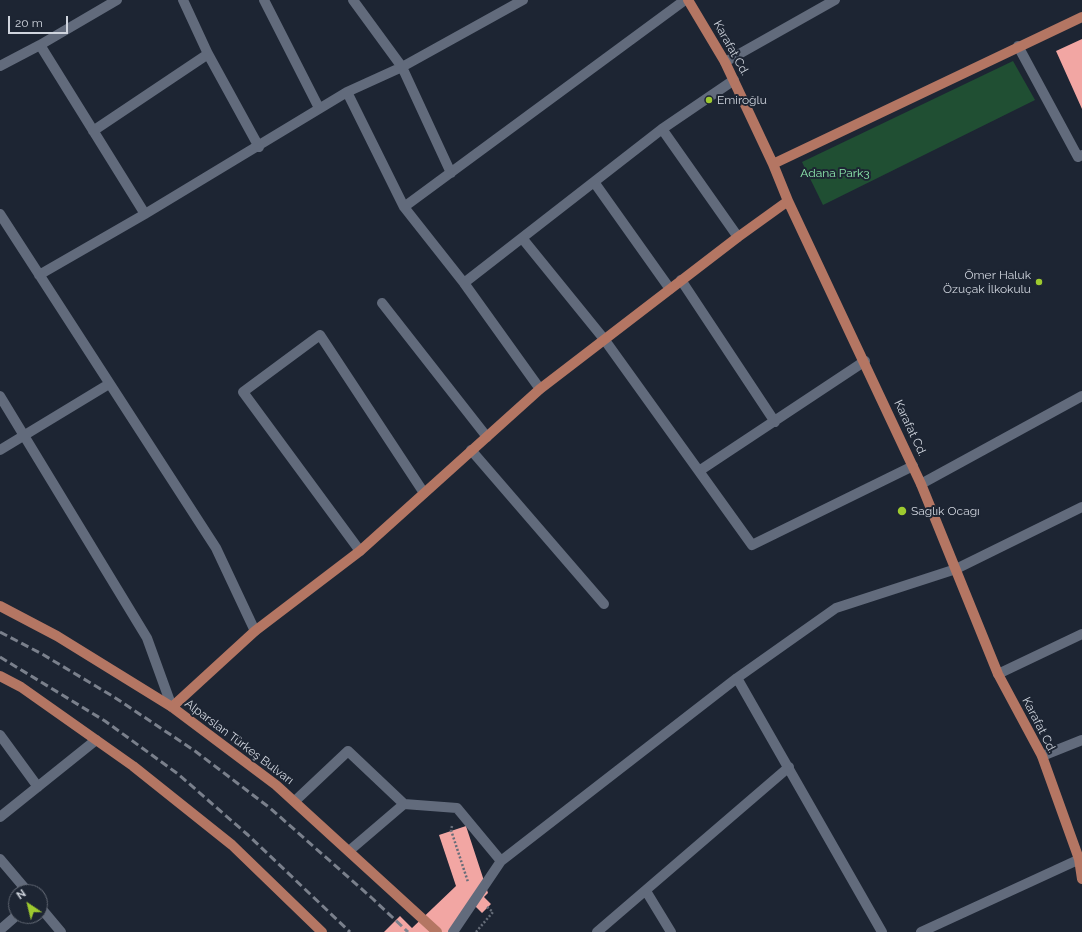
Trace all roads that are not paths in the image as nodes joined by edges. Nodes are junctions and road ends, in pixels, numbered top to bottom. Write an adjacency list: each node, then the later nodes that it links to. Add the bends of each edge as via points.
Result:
1 (117, 0): 9 (street)
2 (183, 0): 11 (street)
3 (264, 0): 17 (street)
4 (353, 0): 14 (street)
5 (523, 0): 14 (street)
6 (687, 0): 12 (main road, Karafat Cd.); 23 (street)
7 (835, 0): 12 (street)
8 (1082, 17): 10 (main road)
9 (40, 45): 13 (street); 19 (street)
10 (1018, 46): 21 (street, via 1078,158); 22 (main road)
11 (208, 54): 19 (street); 20 (street)
12 (726, 62): 15 (main road, Karafat Cd.)
13 (0, 66)
14 (402, 67): 16 (street); 23 (street)
15 (734, 80): 18 (street); 22 (main road, Karafat Cd.)
16 (347, 92): 17 (street); 26 (street)
17 (320, 108): 20 (street)
18 (662, 129): 24 (street); 29 (street)
19 (93, 131): 28 (street)
20 (259, 147): 28 (street)
21 (1082, 156)
22 (773, 164): 25 (main road, Karafat Cd.)
23 (451, 173): 26 (street)
24 (594, 182): 30 (street); 34 (street)
25 (788, 201): 29 (main road); 37 (main road, Karafat Cd.)
26 (404, 208): 33 (street)
27 (0, 214): 31 (street)
28 (145, 214): 31 (street)
29 (738, 237): 32 (main road)
30 (522, 238): 33 (street); 36 (street)
31 (39, 274): 38 (street)
32 (681, 280): 34 (main road); 42 (street)
33 (464, 283): 39 (street)
34 (670, 289): 36 (main road)
35 (382, 303): 44 (street)
36 (604, 339): 39 (main road); 48 (street)
37 (865, 361): 42 (street); 47 (main road, Karafat Cd.)
38 (109, 384): 43 (street); 56 (street, via 216,548)
39 (540, 389): 44 (main road)
40 (0, 396): 43 (street)
41 (1082, 396): 49 (street)
42 (775, 422): 48 (street)
43 (25, 435): 45 (street); 61 (street, via 147,638)
44 (487, 437): 46 (main road)
45 (0, 450)
46 (472, 450): 50 (main road); 54 (street)
47 (913, 466): 48 (street, via 752,545); 49 (main road, Karafat Cd.)
48 (699, 471)
49 (921, 484): 53 (main road, Karafat Cd.)
50 (424, 493): 52 (main road); 52 (street, via 320,335 243,392)
51 (1082, 507): 53 (street)
52 (360, 551): 56 (main road)
53 (956, 569): 58 (main road, Karafat Cd.); 60 (street, via 836,608)
54 (604, 604)
55 (0, 606): 61 (main road, Alparslan Türkeş Bulvarı, via 57,636)
56 (255, 631): 61 (main road)
57 (1082, 634): 58 (street)
58 (998, 674): 65 (main road, Karafat Cd.)
59 (0, 676): 63 (main road, via 21,687)
60 (737, 678): 66 (street); 74 (street)
61 (172, 707): 68 (main road, Alparslan Türkeş Bulvarı)
62 (0, 735): 67 (street)
63 (96, 740): 67 (street); 82 (main road, via 133,766 232,845)
64 (1082, 740): 65 (street)
65 (1042, 756): 72 (main road, Karafat Cd.)
66 (789, 767): 77 (street); 87 (street)
67 (38, 787): 70 (street)
68 (294, 801): 69 (street, via 348,751); 71 (main road, Alparslan Türkeş Bulvarı)
69 (404, 804): 71 (street); 74 (street, via 457,808)
70 (0, 817)
71 (349, 851): 83 (main road, Alparslan Türkeş Bulvarı)
72 (1080, 858): 75 (main road, Karafat Cd.); 88 (street)
73 (0, 859): 76 (street)
74 (501, 861): 84 (street)
75 (1082, 879)
76 (21, 884)
77 (646, 891): 85 (street); 86 (street)
78 (48, 917): 81 (street)
79 (8, 923): 80 (street)
80 (0, 930)
81 (61, 932)
82 (322, 932)
83 (438, 932)
84 (453, 932)
85 (597, 932)
86 (671, 932)
87 (882, 932)
88 (921, 932)

